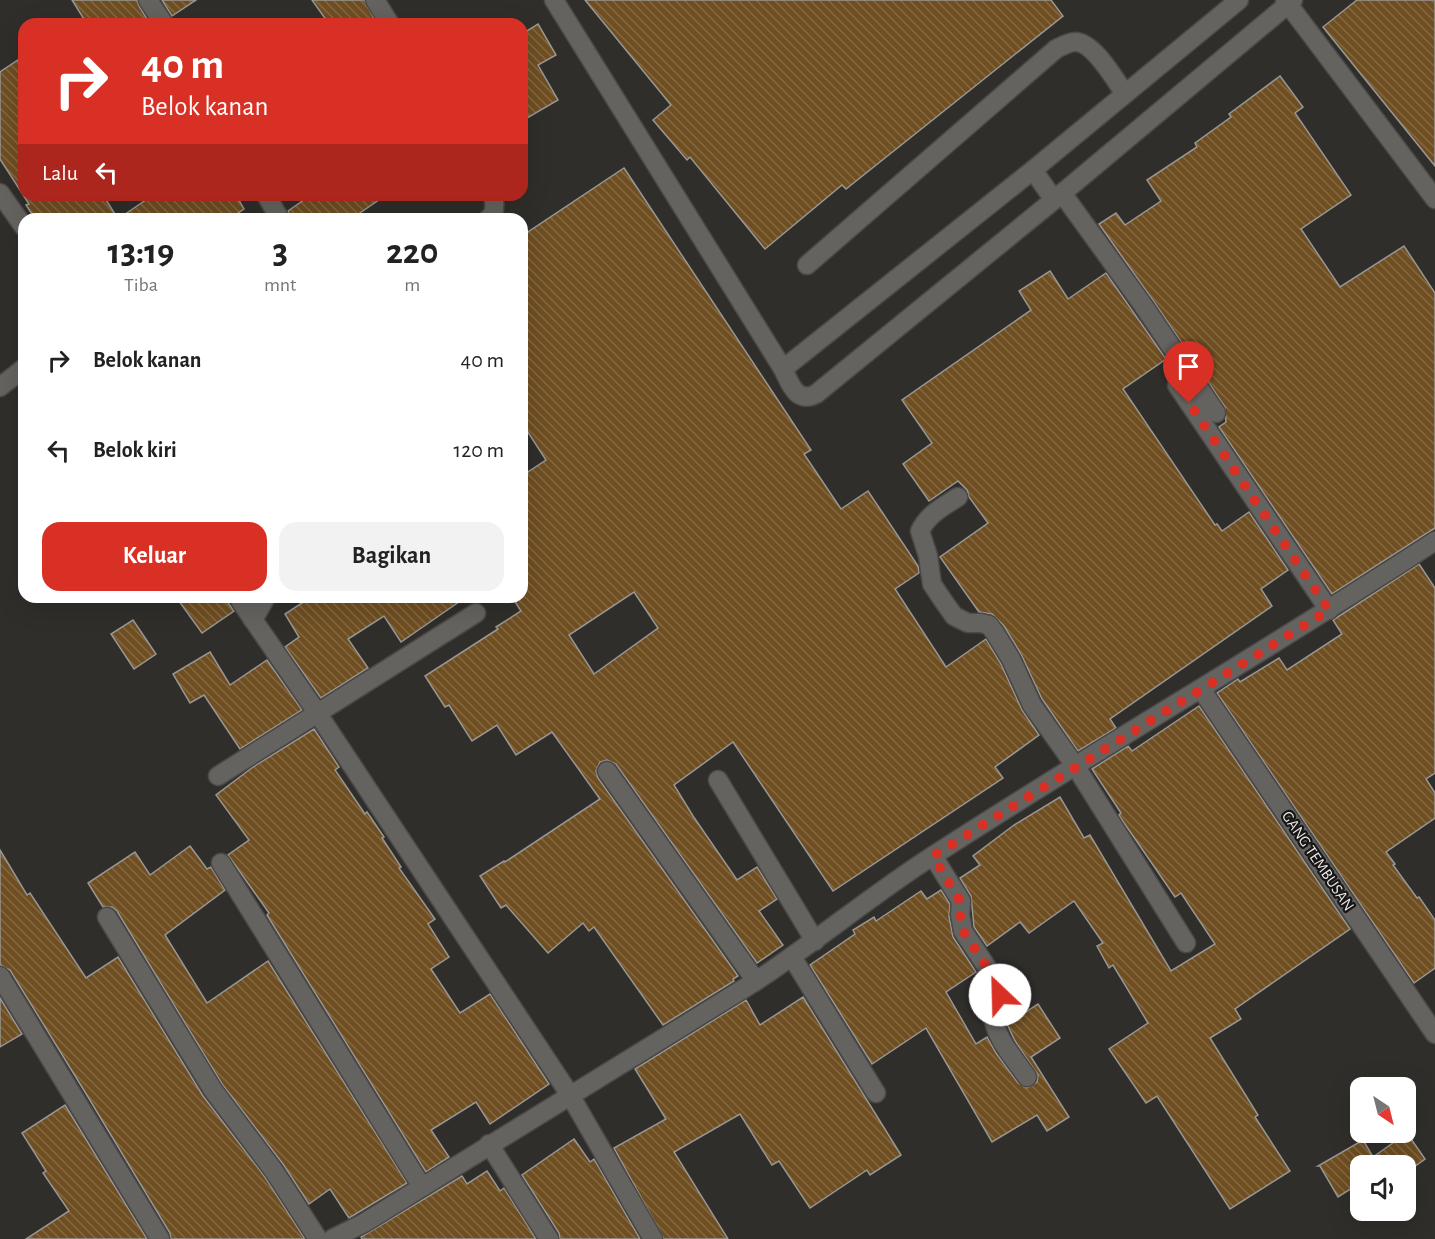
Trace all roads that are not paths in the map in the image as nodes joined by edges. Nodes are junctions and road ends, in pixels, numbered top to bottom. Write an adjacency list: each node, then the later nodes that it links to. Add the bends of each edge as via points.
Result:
1 (148, 0): 6 (street)
2 (375, 0): 7 (street)
3 (554, 0): 15 (street)
4 (1239, 0): 8 (street)
5 (1289, 1): 11 (street); 12 (street)
6 (160, 18)
7 (386, 18)
8 (1125, 94): 9 (street); 14 (street, via 1100,58 1081,43 1056,49)
9 (1033, 170): 11 (street); 15 (street)
10 (0, 193): 13 (street)
11 (1058, 196): 15 (street, via 816,394 805,398 798,395); 19 (street, via 1143,305)
12 (1435, 199)
13 (18, 218)
14 (807, 265)
15 (783, 369)
16 (18, 373): 18 (street)
17 (1177, 385): 24 (street)
18 (0, 387)
19 (1216, 412)
20 (958, 497): 29 (street, via 934,513 920,531 932,584 954,616 968,623 981,622 995,633 1032,705)
21 (1435, 542): 24 (street)
22 (242, 603): 26 (street)
23 (263, 603): 26 (street)
24 (1329, 610): 27 (street)
25 (476, 613): 28 (street)
26 (253, 620): 28 (street)
27 (1201, 689): 29 (street); 41 (street, GANG TEMBUSAN)
28 (318, 714): 31 (street); 44 (street)
29 (1076, 767): 33 (street); 37 (street)
30 (607, 771): 40 (street)
31 (218, 776)
32 (718, 780): 36 (street)
33 (933, 856): 36 (street); 42 (street, via 960,901 963,931 998,984 1000,995 993,1014 998,1033)
34 (221, 862): 46 (street)
35 (107, 917): 48 (street, via 213,1089)
36 (815, 941): 38 (street)
37 (1186, 943)
38 (792, 957): 40 (street); 43 (street)
39 (0, 976): 47 (street)
40 (756, 981): 44 (street)
41 (1435, 1034)
42 (1027, 1077)
43 (876, 1093)
44 (570, 1095): 45 (street); 51 (street)
45 (489, 1144): 46 (street); 50 (street)
46 (422, 1187): 49 (street)
47 (160, 1239)
48 (318, 1239)
49 (332, 1239)
50 (549, 1239)
51 (653, 1239)

